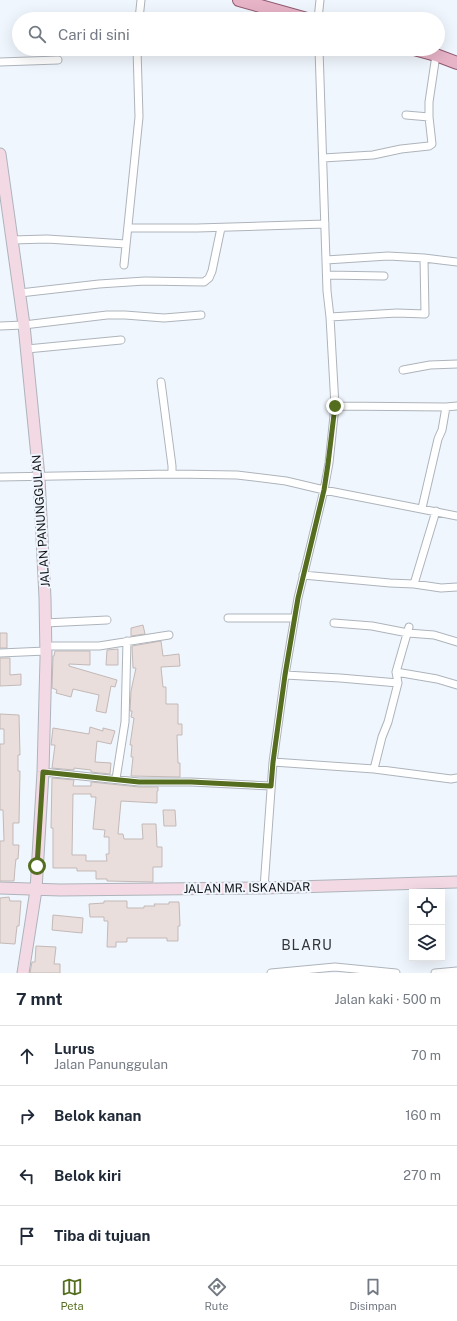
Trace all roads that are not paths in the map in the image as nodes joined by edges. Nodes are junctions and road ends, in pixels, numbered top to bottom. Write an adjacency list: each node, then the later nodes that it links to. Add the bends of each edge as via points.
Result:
1 (141, 0): 4 (street)
2 (239, 0): 5 (main road)
3 (320, 0): 6 (street)
4 (140, 12)
5 (281, 12)
6 (319, 12)
7 (138, 56): 19 (street, via 139,117)
8 (319, 56): 17 (street)
9 (436, 56): 15 (street)
10 (439, 56): 13 (main road)
11 (58, 60): 12 (street)
12 (0, 62)
13 (457, 62)
14 (406, 115): 15 (street)
15 (429, 117): 17 (street, via 432,140 429,146 373,155)
16 (0, 154): 21 (main road, JALAN PANUNGGULAN)
17 (322, 158): 18 (street)
18 (325, 224): 20 (street); 24 (street)
19 (128, 228): 20 (street); 22 (street)
20 (221, 228): 29 (street, via 212,271 204,282 145,281)
21 (12, 240): 22 (street, via 47,239); 29 (main road, JALAN PANUNGGULAN)
22 (126, 244): 26 (street)
23 (424, 258): 24 (street, via 388,256); 25 (street); 31 (street, via 425,314)
24 (326, 260): 27 (street)
25 (457, 262)
26 (124, 265)
27 (327, 275): 28 (street); 31 (street)
28 (384, 276)
29 (20, 293): 32 (main road, JALAN PANUNGGULAN)
30 (201, 315): 32 (street, via 164,318 107,315)
31 (330, 317): 39 (street)
32 (24, 325): 33 (street); 35 (main road, JALAN PANUNGGULAN)
33 (0, 326)
34 (121, 340): 35 (street)
35 (27, 349): 44 (main road, JALAN PANUNGGULAN)
36 (457, 364): 37 (street)
37 (403, 370)
38 (160, 382): 42 (street)
39 (335, 406): 41 (street); 45 (street)
40 (457, 406): 41 (street)
41 (446, 407): 46 (street)
42 (172, 474): 44 (street); 45 (street, via 262,477)
43 (0, 477): 44 (street)
44 (39, 477): 55 (main road, JALAN PANUNGGULAN)
45 (324, 490): 46 (street); 49 (street)
46 (422, 508): 47 (street)
47 (436, 511): 48 (street); 50 (street)
48 (457, 516)
49 (303, 576): 50 (street); 53 (street)
50 (414, 584): 51 (street, via 441,588)
51 (457, 587)
52 (228, 618): 53 (street)
53 (294, 618): 64 (street)
54 (107, 620): 55 (street)
55 (45, 623): 61 (main road, JALAN PANUNGGULAN)
56 (334, 623): 57 (street)
57 (408, 630): 60 (street); 63 (street)
58 (169, 635): 59 (street)
59 (127, 641): 61 (street, via 99,646); 71 (street, via 125,722)
60 (457, 642)
61 (46, 649): 62 (street); 69 (main road, JALAN PANUNGGULAN)
62 (0, 653)
63 (396, 672): 65 (street); 66 (street)
64 (285, 675): 65 (street); 67 (street)
65 (398, 683): 68 (street)
66 (457, 685)
67 (273, 762): 68 (street); 72 (street)
68 (374, 769): 70 (street)
69 (43, 772): 71 (street); 76 (main road, JALAN PANUNGGULAN)
70 (457, 778)
71 (116, 779): 72 (street)
72 (271, 786): 75 (street)
73 (457, 882): 75 (main road, JALAN MR. ISKANDAR)
74 (0, 888): 76 (main road, JALAN MR. ISKANDAR)
75 (264, 888): 76 (main road, JALAN MR. ISKANDAR)
76 (28, 889): 78 (main road, JALAN PANUNGGULAN)
77 (457, 971): 81 (street)
78 (23, 973)
79 (270, 973): 80 (street, via 335,968)
80 (396, 973)
81 (435, 973)

